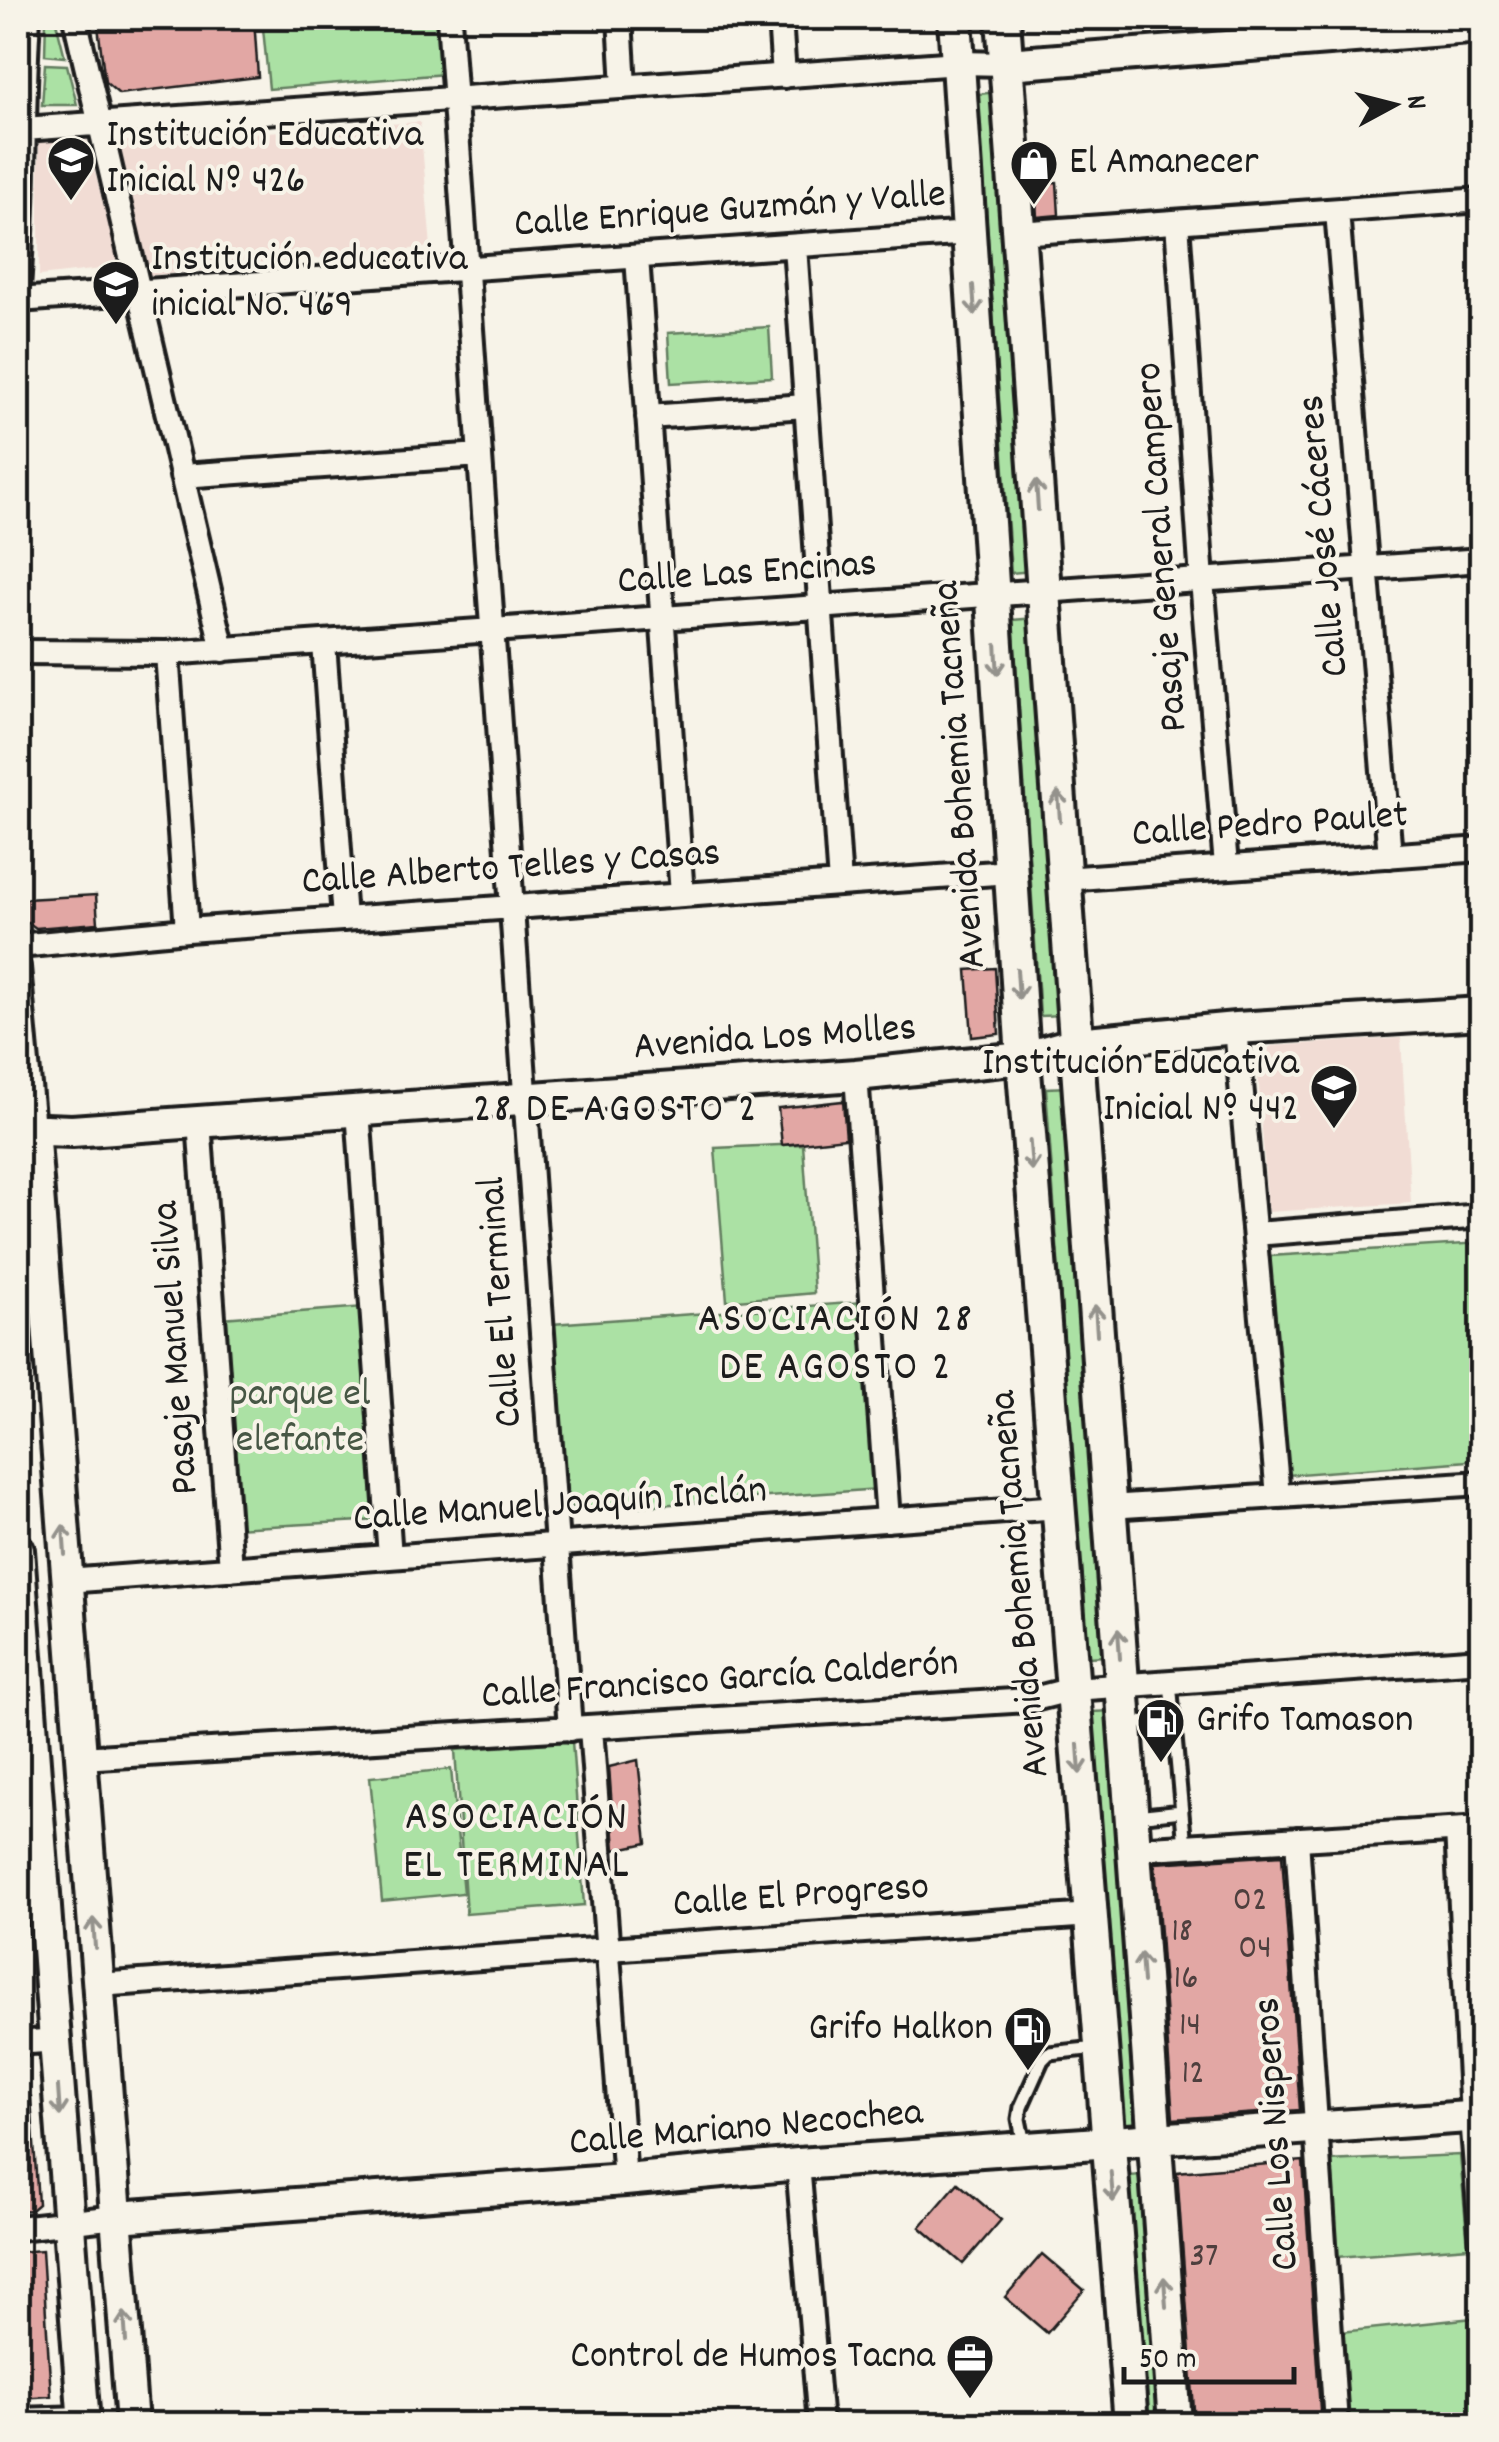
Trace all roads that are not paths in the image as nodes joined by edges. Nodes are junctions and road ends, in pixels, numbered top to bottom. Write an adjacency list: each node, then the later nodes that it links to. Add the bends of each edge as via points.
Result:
1 (28, 18): 11 (street)
2 (75, 18): 15 (street)
3 (449, 18): 14 (street, Calle El Terminal)
4 (620, 18): 13 (street)
5 (780, 18): 12 (street)
6 (955, 18): 9 (main road, Avenida Bohemia Tacneña)
7 (1003, 18): 10 (main road)
8 (1482, 27): 10 (street)
9 (959, 64): 10 (street); 12 (street); 20 (main road, Avenida Bohemia Tacneña)
10 (1007, 64): 21 (main road)
11 (21, 73): 16 (street)
12 (784, 76): 13 (street)
13 (624, 87): 14 (street)
14 (455, 99): 15 (street); 25 (street, Calle El Terminal)
15 (100, 123): 16 (street); 27 (street)
16 (24, 129): 22 (street)
17 (1482, 200): 18 (street)
18 (1337, 211): 19 (street); 34 (street, Calle José Cáceres)
19 (1177, 222): 21 (street); 35 (street, Pasaje General Campero)
20 (970, 233): 23 (street, Calle Enrique Guzmán y Valle); 37 (main road, Avenida Bohemia Tacneña, one-way to 37)
21 (1018, 233): 36 (main road, one-way to 21)
22 (19, 243): 26 (street)
23 (795, 246): 24 (street, Calle Enrique Guzmán y Valle); 29 (street)
24 (636, 257): 25 (street, Calle Enrique Guzmán y Valle); 30 (street)
25 (467, 268): 27 (street, Calle Enrique Guzmán y Valle); 31 (street, Calle El Terminal)
26 (18, 288)
27 (139, 291): 28 (street, Calle Enrique Guzmán y Valle); 32 (street)
28 (18, 300)
29 (806, 406): 30 (street); 38 (street)
30 (648, 417): 39 (street)
31 (480, 455): 32 (street); 40 (street, Calle El Terminal)
32 (182, 476): 42 (street)
33 (1482, 560): 34 (street, Calle Las Encinas)
34 (1366, 568): 35 (street, Calle Las Encinas); 46 (street, Calle José Cáceres)
35 (1202, 580): 36 (street, Calle Las Encinas); 47 (street, Pasaje General Campero)
36 (1044, 592): 37 (street, Calle Las Encinas); 49 (main road, one-way to 36)
37 (993, 596): 38 (street, Calle Las Encinas); 48 (main road, Avenida Bohemia Tacneña, one-way to 48)
38 (820, 608): 39 (street, Calle Las Encinas); 50 (street)
39 (662, 619): 40 (street, Calle Las Encinas); 51 (street)
40 (493, 630): 41 (street, Calle Las Encinas); 52 (street, Calle El Terminal)
41 (324, 643): 42 (street, Calle Las Encinas); 53 (street)
42 (223, 650): 44 (street, Calle Las Encinas)
43 (18, 652): 44 (street, Calle Las Encinas)
44 (167, 653): 54 (street)
45 (1482, 849): 46 (street, Calle Pedro Paulet)
46 (1390, 856): 47 (street, Calle Pedro Paulet)
47 (1226, 866): 49 (street, Calle Pedro Paulet)
48 (1010, 872): 50 (street, Calle Alberto Telles y Casas); 60 (main road, Avenida Bohemia Tacneña, one-way to 60)
49 (1064, 879): 59 (main road)
50 (840, 884): 51 (street, Calle Alberto Telles y Casas)
51 (682, 895): 52 (street, Calle Alberto Telles y Casas)
52 (512, 907): 53 (street, Calle Alberto Telles y Casas); 62 (street, Calle El Terminal)
53 (344, 919): 54 (street, Calle Alberto Telles y Casas)
54 (186, 930): 55 (street, Calle Alberto Telles y Casas)
55 (18, 946)
56 (18, 968): 65 (street)
57 (1482, 1013): 58 (street, Avenida Los Molles)
58 (1236, 1028): 59 (street, Avenida Los Molles); 67 (street)
59 (1076, 1042): 60 (street, Avenida Los Molles); 71 (main road, one-way to 59)
60 (1023, 1058): 61 (street, Avenida Los Molles); 70 (main road, Avenida Bohemia Tacneña, one-way to 70)
61 (856, 1075): 62 (street, Avenida Los Molles); 72 (street)
62 (526, 1098): 63 (street, Avenida Los Molles); 73 (street, Calle El Terminal)
63 (358, 1110): 64 (street, Avenida Los Molles); 75 (street)
64 (200, 1121): 65 (street, Avenida Los Molles); 76 (street, Pasaje Manuel Silva)
65 (26, 1138): 77 (street, one-way to 65)
66 (1482, 1216): 67 (street)
67 (1255, 1234): 69 (street)
68 (1482, 1483): 69 (street)
69 (1278, 1496): 71 (street)
70 (1059, 1507): 72 (street, Calle Manuel Joaquín Inclán); 81 (main road, Avenida Bohemia Tacneña)
71 (1109, 1507): 80 (main road, one-way to 71)
72 (888, 1520): 73 (street, Calle Manuel Joaquín Inclán)
73 (558, 1544): 75 (street, Calle Manuel Joaquín Inclán); 84 (street, Calle El Terminal)
74 (18, 1550): 93 (street)
75 (390, 1557): 76 (street, Calle Manuel Joaquín Inclán)
76 (231, 1568): 77 (street, Calle Manuel Joaquín Inclán)
77 (68, 1581): 85 (street)
78 (1482, 1660): 79 (street, Calle Francisco García Calderón)
79 (1170, 1682): 80 (street, Calle Francisco García Calderón); 82 (lane)
80 (1122, 1685): 81 (street, Calle Francisco García Calderón); 83 (main road)
81 (1073, 1689): 84 (street, Calle Francisco García Calderón, via 1030,1700); 94 (main road, Avenida Bohemia Tacneña, one-way to 94)
82 (1174, 1718): 83 (lane); 86 (lane)
83 (1125, 1724): 87 (main road)
84 (581, 1729): 85 (street, Calle Francisco García Calderón); 95 (street, Calle El Terminal)
85 (81, 1758): 96 (street, one-way to 85)
86 (1182, 1811): 87 (lane); 91 (lane)
87 (1131, 1816): 92 (main road)
88 (1482, 1828): 89 (street)
89 (1456, 1830): 90 (street); 100 (street)
90 (1297, 1840): 91 (street); 101 (street, Calle Los Nisperos)
91 (1184, 1846): 92 (street)
92 (1134, 1850): 102 (main road, one-way to 92)
93 (29, 1851): 97 (street)
94 (1091, 1915): 95 (street, Calle El Progreso); 99 (main road, Avenida Bohemia Tacneña)
95 (610, 1949): 96 (street, Calle El Progreso); 106 (street, Calle El Terminal)
96 (98, 1985): 107 (street)
97 (56, 2040): 98 (street); 108 (street, one-way to 108)
98 (18, 2043)
99 (1101, 2048): 103 (main road, Avenida Bohemia Tacneña); 104 (lane, via 1042,2060 1021,2107)
100 (1477, 2116): 101 (street, Calle Mariano Necochea); 110 (street)
101 (1316, 2128): 102 (street, Calle Mariano Necochea); 117 (street, Calle Los Nisperos)
102 (1154, 2139): 103 (street, Calle Mariano Necochea); 116 (main road, one-way to 102)
103 (1108, 2142): 104 (street, Calle Mariano Necochea); 115 (main road, Avenida Bohemia Tacneña, one-way to 115)
104 (1025, 2148): 105 (street, Calle Mariano Necochea)
105 (798, 2164): 106 (street, Calle Mariano Necochea); 114 (street)
106 (625, 2180): 107 (street, Calle Mariano Necochea)
107 (116, 2217): 108 (street, Calle Mariano Necochea); 113 (street, one-way to 107)
108 (67, 2224): 109 (street, Calle Mariano Necochea); 112 (street)
109 (18, 2228)
110 (1482, 2244)
111 (18, 2420): 112 (street)
112 (83, 2421)
113 (132, 2424)
114 (820, 2424)
115 (1131, 2424)
116 (1174, 2424)
117 (1336, 2424)

